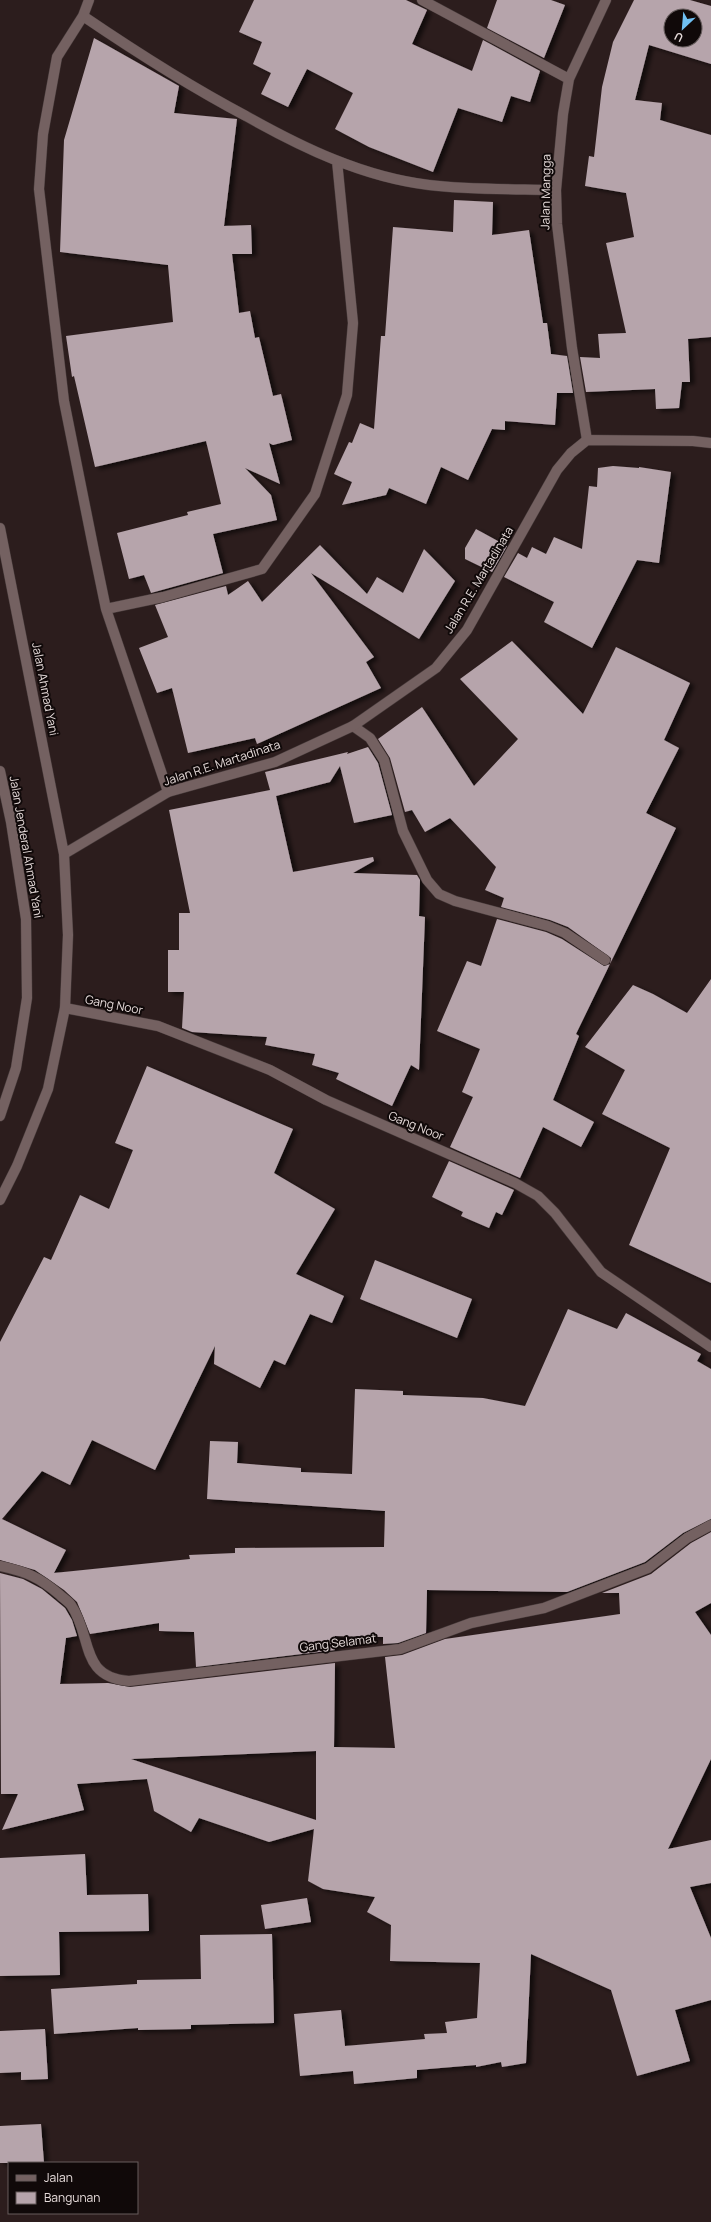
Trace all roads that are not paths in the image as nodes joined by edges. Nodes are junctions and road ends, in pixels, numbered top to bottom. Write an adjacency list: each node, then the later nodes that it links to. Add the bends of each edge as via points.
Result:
1 (89, 0): 4 (street)
2 (422, 0): 5 (street)
3 (606, 0): 5 (street, Jalan Mangga)
4 (83, 16): 6 (street, via 139,54 222,103 285,138); 11 (street, via 58,57 43,134 39,190 64,401)
5 (569, 79): 7 (street, Jalan Mangga)
6 (337, 162): 7 (street, via 380,175 429,185); 11 (street, via 353,323 347,395 315,494 262,569 163,597)
7 (556, 190): 8 (street, Jalan Mangga, via 557,224 572,348)
8 (587, 440): 9 (street); 12 (street, Jalan R.E. Martadinata, via 571,453 557,470 463,636 436,668)
9 (711, 443)
10 (0, 528): 15 (street, Jalan Ahmad Yani)
11 (106, 609): 14 (street)
12 (354, 726): 14 (street, Jalan R.E. Martadinata, via 275,762); 16 (street, via 370,738 384,760 403,831 427,880 439,894 455,901 548,926 565,933)
13 (0, 770): 18 (street, Jalan Jenderal Ahmad Yani, via 26,919 27,998 16,1068)
14 (168, 792): 15 (street, Jalan R.E. Martadinata)
15 (64, 854): 17 (street, via 68,934)
16 (605, 960)
17 (65, 1008): 19 (street, via 48,1089 17,1166); 20 (street, Gang Noor, via 158,1026 270,1070 326,1100 514,1183 538,1196 556,1213 601,1272)
18 (0, 1116)
19 (0, 1200)
20 (711, 1347)
21 (711, 1525): 22 (street, Gang Selamat, via 687,1538 648,1568 544,1608 472,1623 400,1649 129,1680 107,1677 96,1668 71,1604 40,1579 19,1570)
22 (0, 1566)

